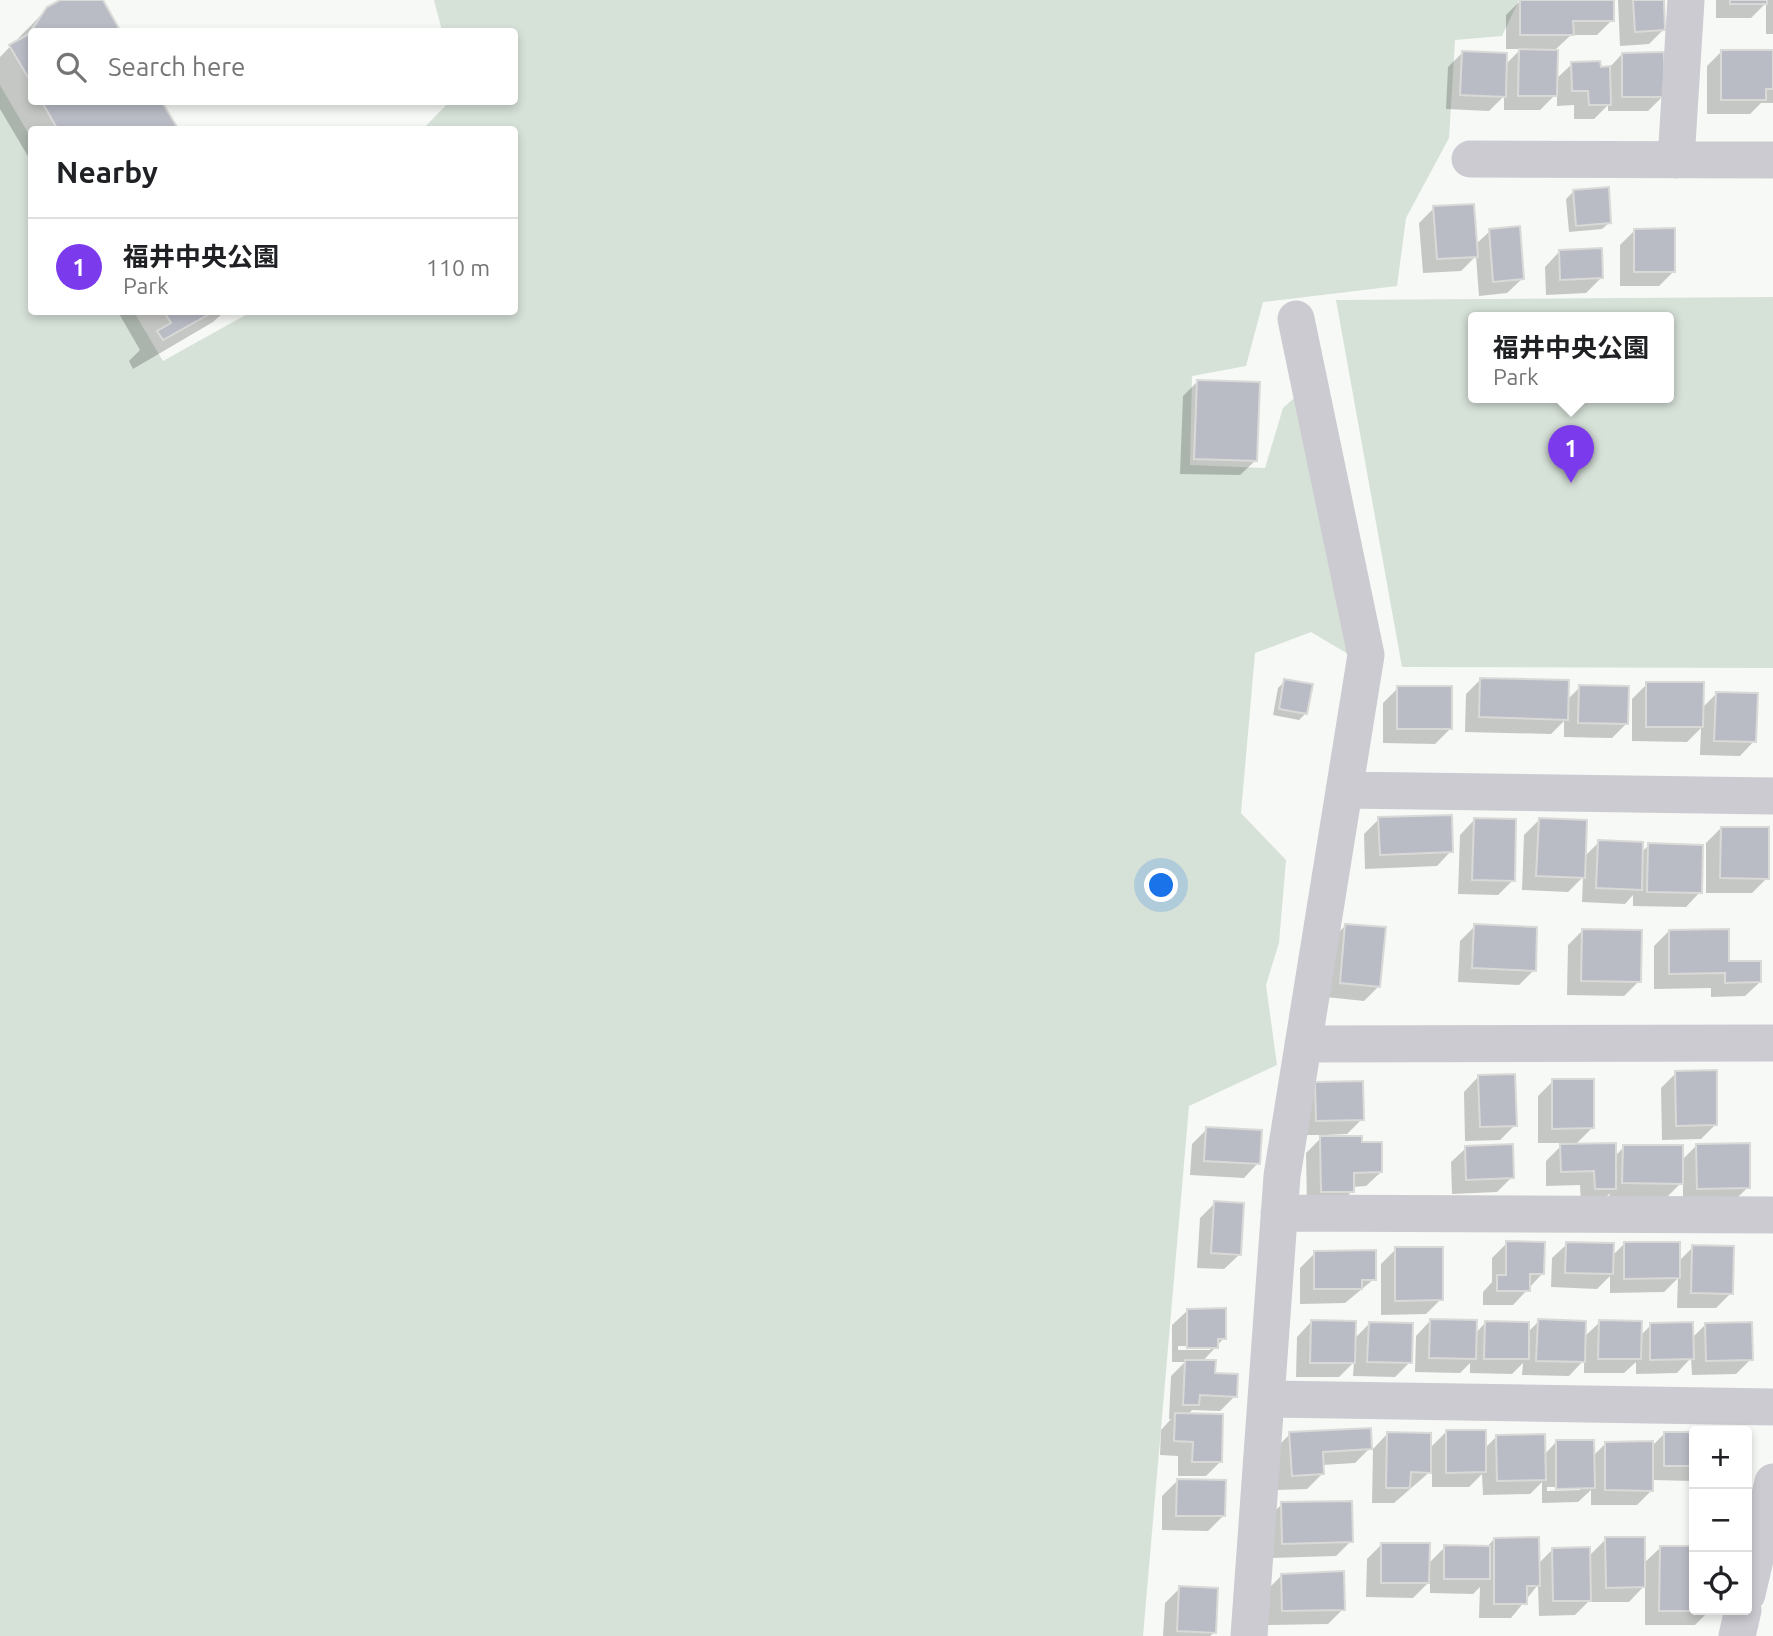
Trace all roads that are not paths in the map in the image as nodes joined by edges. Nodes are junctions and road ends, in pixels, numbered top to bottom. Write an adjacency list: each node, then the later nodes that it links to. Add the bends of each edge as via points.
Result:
1 (1686, 0): 3 (street)
2 (1470, 159): 3 (street)
3 (1676, 160): 4 (street)
4 (1773, 160)
5 (1296, 319): 6 (street, via 1366,654)
6 (1344, 790): 7 (street); 9 (street)
7 (1773, 796)
8 (1773, 1043): 9 (street)
9 (1303, 1044): 10 (street)
10 (1279, 1213): 11 (street); 12 (street)
11 (1773, 1215)
12 (1266, 1399): 13 (street); 17 (street)
13 (1773, 1407)
14 (1773, 1482): 15 (street)
15 (1752, 1572)
16 (1742, 1615): 18 (street)
17 (1249, 1636)
18 (1737, 1636)

